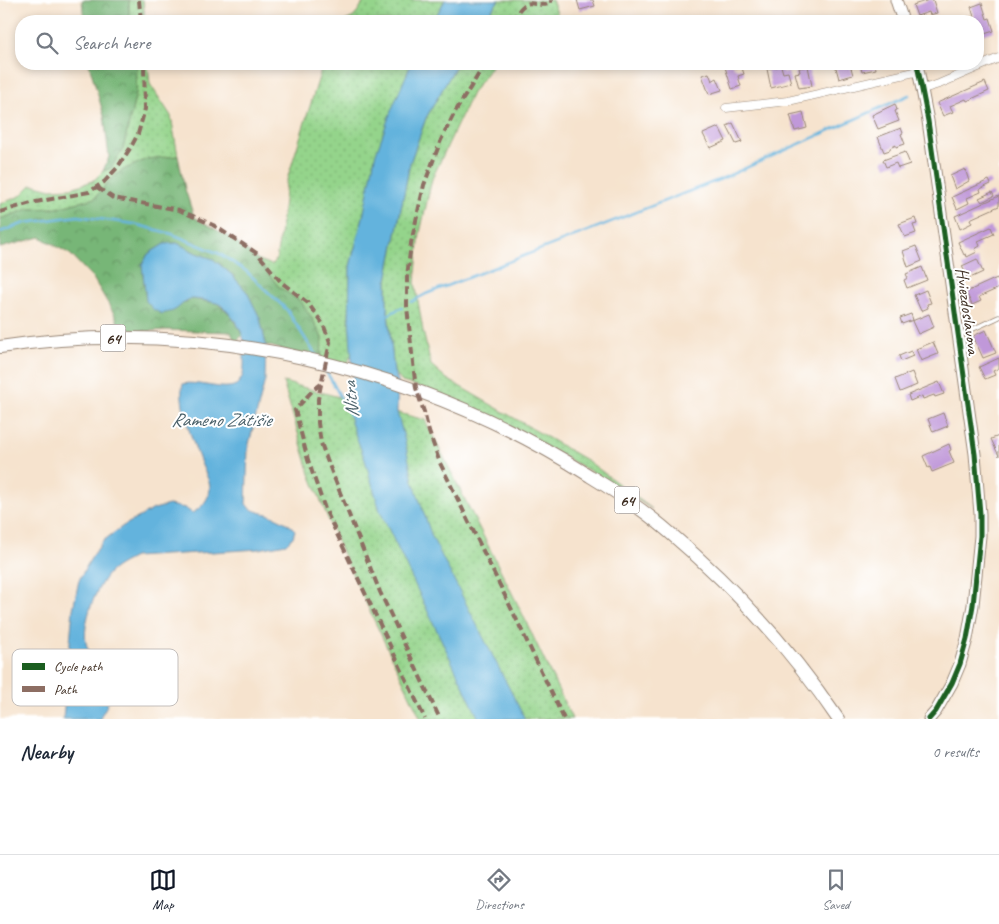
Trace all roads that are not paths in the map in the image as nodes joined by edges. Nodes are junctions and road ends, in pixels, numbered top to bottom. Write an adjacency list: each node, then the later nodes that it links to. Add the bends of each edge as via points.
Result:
1 (896, 0): 2 (street)
2 (901, 15)
3 (999, 58): 4 (street)
4 (984, 64)
5 (907, 70): 9 (street, via 788,101)
6 (919, 70): 8 (street, Hviezdoslavova)
7 (971, 70): 8 (street)
8 (923, 89): 11 (street, Hviezdoslavova)
9 (726, 108)
10 (999, 317): 11 (lane)
11 (958, 336): 14 (street, Hviezdoslavova, via 978,485 978,562 973,605 960,664 944,698)
12 (0, 347): 13 (main road, 64, via 95,338 164,339 227,345 337,366 437,398 479,416 550,451 615,492 669,532 770,629)
13 (838, 719)
14 (929, 719)

